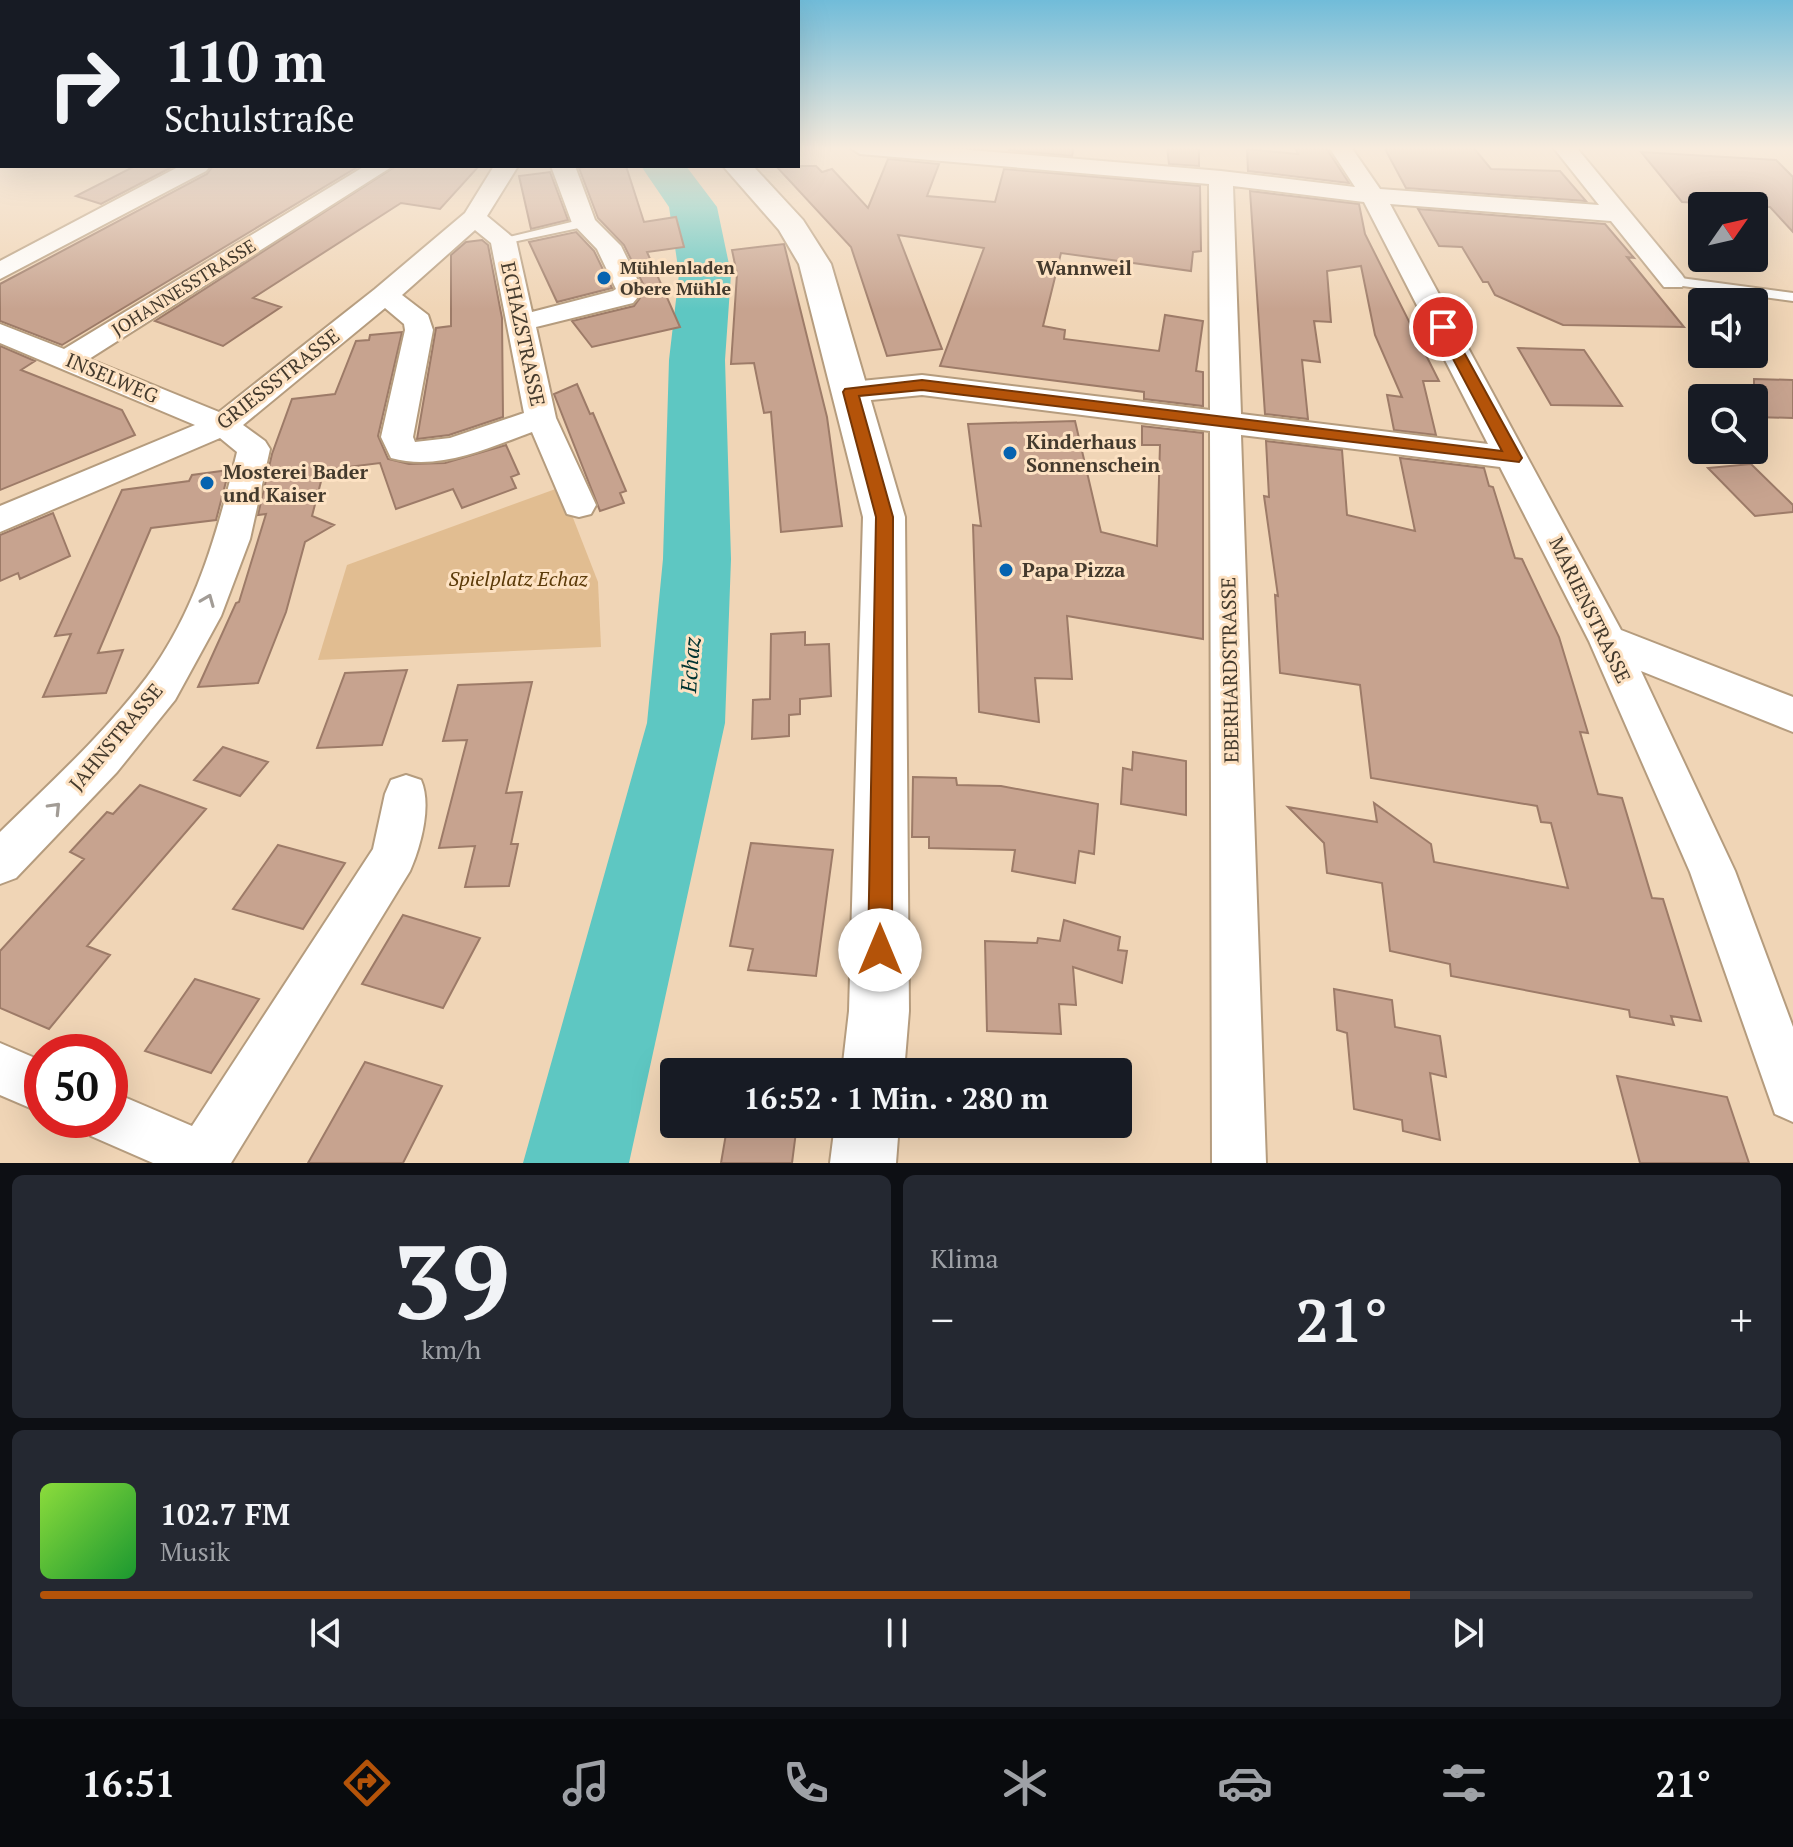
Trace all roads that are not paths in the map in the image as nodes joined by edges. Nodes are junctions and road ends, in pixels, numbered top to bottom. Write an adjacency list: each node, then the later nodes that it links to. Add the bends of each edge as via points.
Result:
1 (131, 201): 14 (street)
2 (324, 201): 20 (street, JOHANNESSTRASSE)
3 (484, 201): 11 (street, GRIESSSTRASSE)
4 (576, 201): 12 (street)
5 (769, 201): 21 (main road, via 815,264)
6 (1221, 201): 23 (street, EBERHARDSTRASSE)
7 (1376, 201): 25 (street, MARIENSTRASSE)
8 (1444, 201): 10 (street)
9 (1606, 201): 10 (street)
10 (1616, 214): 15 (street)
11 (474, 218): 13 (street, ECHAZSTRASSE); 16 (street, GRIESSSTRASSE)
12 (584, 223): 13 (lane); 18 (street, via 608,246 630,291)
13 (503, 240): 18 (street, ECHAZSTRASSE)
14 (0, 271)
15 (1673, 281): 17 (lane)
16 (385, 295): 22 (street, via 418,321 419,330 397,437 402,450 431,453); 24 (street, GRIESSSTRASSE)
17 (1793, 297)
18 (520, 323): 22 (street, ECHAZSTRASSE)
19 (0, 333): 20 (street, INSELWEG)
20 (68, 359): 24 (street, INSELWEG)
21 (851, 392): 23 (street, via 922,385); 32 (main road, via 884,517)
22 (541, 418): 26 (street, ECHAZSTRASSE)
23 (1225, 424): 25 (street); 39 (street, EBERHARDSTRASSE)
24 (223, 425): 27 (street, GRIESSSTRASSE); 31 (street, JAHNSTRASSE, one-way to 24, via 102,759 161,688 202,616 233,539 254,449)
25 (1513, 458): 28 (street, MARIENSTRASSE)
26 (579, 505)
27 (0, 520)
28 (1608, 641): 29 (street); 35 (street, MARIENSTRASSE, via 1712,871)
29 (1793, 715)
30 (406, 794): 36 (street, via 394,856 203,1158)
31 (0, 863)
32 (874, 1058)
33 (0, 1069): 34 (street)
34 (24, 1079)
35 (1793, 1096)
36 (128, 1125)
37 (866, 1138): 38 (main road)
38 (863, 1163)
39 (1239, 1163)

